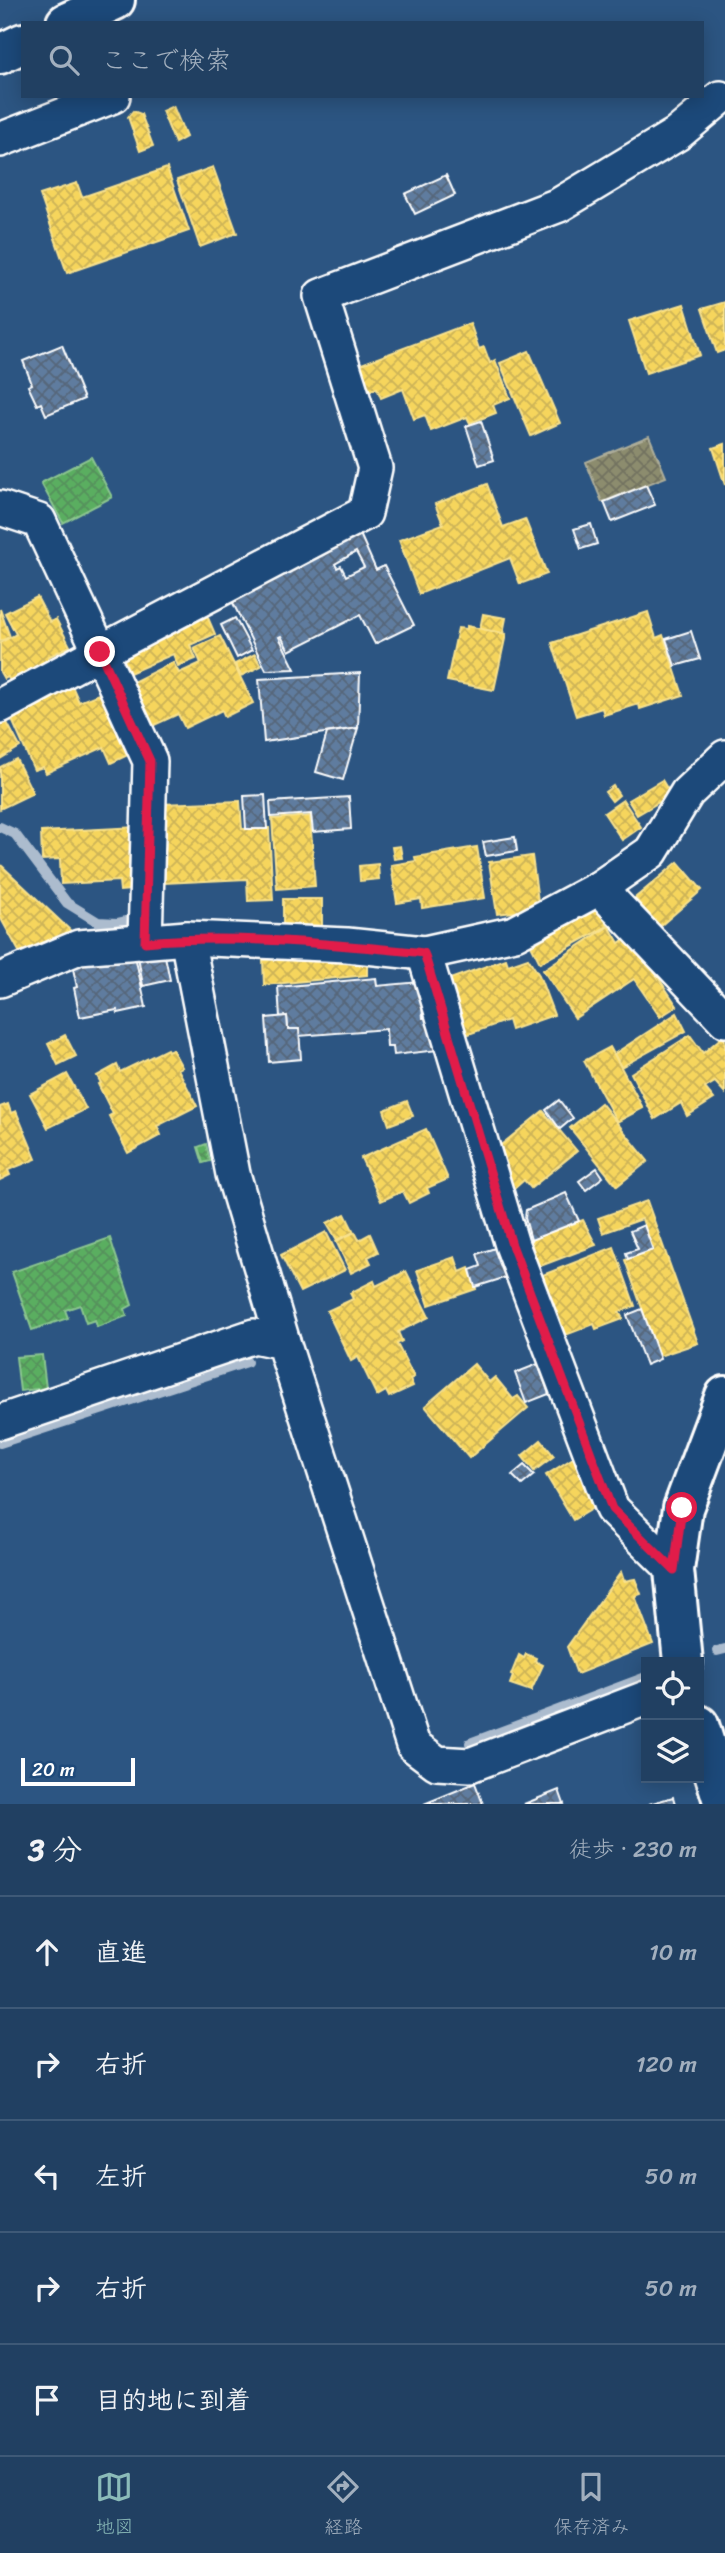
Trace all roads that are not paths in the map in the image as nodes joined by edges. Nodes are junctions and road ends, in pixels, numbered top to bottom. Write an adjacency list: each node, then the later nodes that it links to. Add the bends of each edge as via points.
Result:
1 (115, 0): 2 (main road)
2 (70, 21)
3 (21, 44): 4 (main road)
4 (0, 54)
5 (716, 96): 9 (street, via 677,135 559,205 321,296 375,468 365,513)
6 (108, 98): 7 (street)
7 (0, 140)
8 (0, 509): 9 (street, via 39,521)
9 (100, 652): 10 (street); 14 (street, via 150,761)
10 (0, 706)
11 (725, 757): 12 (street, via 687,793 650,852)
12 (599, 888): 15 (street, via 514,933); 17 (street)
13 (187, 938): 14 (street); 15 (street); 18 (street, via 233,1174)
14 (145, 942): 16 (street, via 79,947)
15 (424, 953): 21 (street, via 512,1245 612,1509)
16 (0, 980)
17 (725, 1020)
18 (283, 1342): 20 (street, via 254,1335); 23 (street, via 413,1745 438,1763 470,1765)
19 (725, 1396): 21 (main road, via 682,1508)
20 (0, 1422)
21 (674, 1570): 22 (main road)
22 (683, 1657)
23 (641, 1700)
24 (704, 1741): 25 (main road)
25 (724, 1804)

